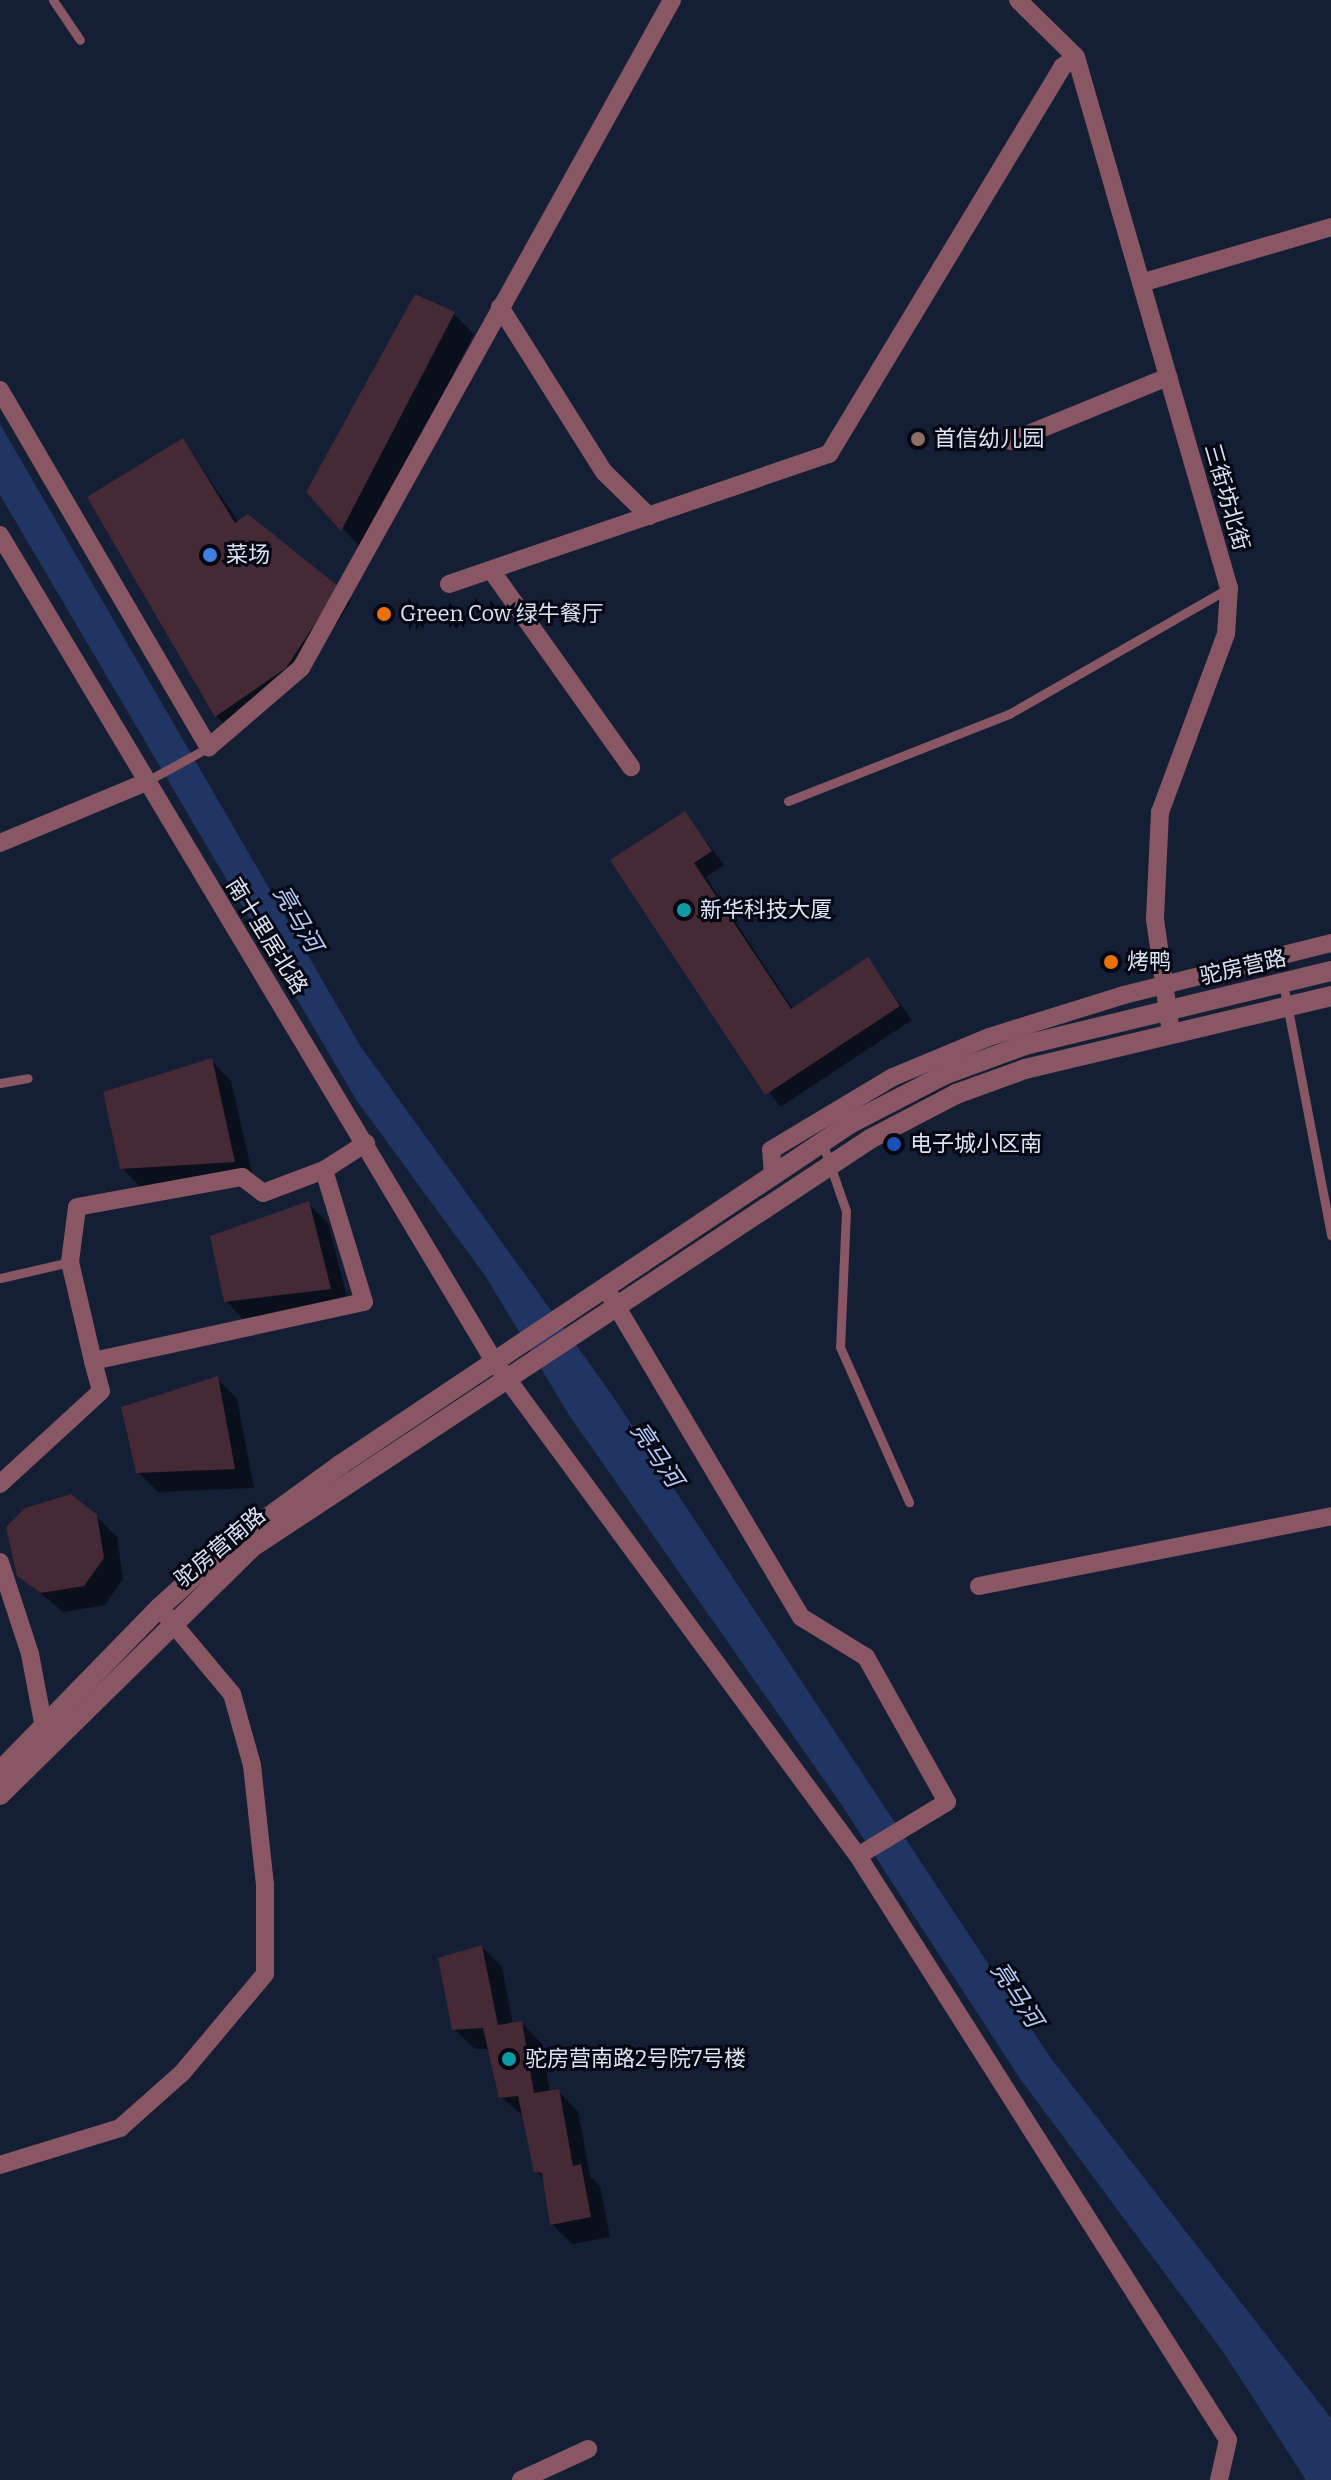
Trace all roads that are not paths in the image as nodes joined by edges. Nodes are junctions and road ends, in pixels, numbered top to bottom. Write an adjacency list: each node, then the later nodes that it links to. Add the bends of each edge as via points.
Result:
1 (53, 0): 4 (lane)
2 (672, 0): 8 (street)
3 (1018, 0): 5 (street, 三街坊北街)
4 (80, 40)
5 (1076, 57): 7 (street, 三街坊北街); 12 (street, via 1062,67 829,454)
6 (1331, 227): 7 (street)
7 (1141, 283): 9 (street, 三街坊北街)
8 (500, 307): 12 (street, via 604,472); 17 (street, via 301,668)
9 (1168, 377): 11 (street); 16 (street, 三街坊北街)
10 (0, 390): 17 (street)
11 (1011, 441)
12 (649, 516): 14 (street)
13 (0, 535): 19 (street, 南十里居北路)
14 (491, 570): 15 (street); 18 (street)
15 (449, 584)
16 (1229, 588): 20 (lane, via 1009,714); 25 (street, 三街坊北街, via 1226,634 1160,812 1155,859)
17 (209, 747): 19 (lane)
18 (631, 767)
19 (144, 783): 21 (street); 33 (street, 南十里居北路)
20 (788, 801)
21 (0, 843)
22 (1331, 943): 25 (street)
23 (1331, 971): 24 (street, 驼房营路)
24 (1283, 983): 27 (lane); 28 (street, 驼房营路)
25 (1161, 985): 28 (street, 三街坊北街); 36 (street, via 989,1037 893,1077 771,1150)
26 (1331, 996): 27 (street)
27 (1287, 1007): 29 (street); 37 (lane)
28 (1165, 1009): 29 (street, 三街坊北街); 32 (street, 驼房营路, via 980,1060 890,1100)
29 (1171, 1033): 34 (street, 驼房营南路, via 987,1082 921,1111)
30 (28, 1078): 31 (lane)
31 (0, 1083)
32 (822, 1142): 34 (lane); 36 (street, 驼房营南路)
33 (366, 1143): 35 (street); 43 (street, 南十里居北路)
34 (830, 1164): 41 (street, 驼房营南路); 46 (lane, via 846,1211 840,1347)
35 (324, 1170): 38 (street, via 263,1193 242,1177 77,1207); 42 (street, via 364,1302)
36 (773, 1176): 40 (street, 驼房营南路)
37 (1331, 1235)
38 (70, 1262): 39 (lane); 42 (street)
39 (0, 1278)
40 (605, 1287): 41 (street); 43 (street, 驼房营南路)
41 (619, 1308): 44 (street, 驼房营南路); 54 (street, via 801,1617 866,1657 947,1802)
42 (93, 1361): 45 (street, via 101,1391)
43 (494, 1361): 44 (street, 南十里居北路); 50 (street, 驼房营南路, via 281,1507)
44 (508, 1381): 50 (street, 驼房营南路, via 295,1516); 54 (street, 南十里居北路)
45 (0, 1484)
46 (909, 1502)
47 (1331, 1516): 49 (street)
48 (0, 1562): 51 (street, via 30,1654)
49 (979, 1586)
50 (165, 1615): 51 (street, 驼房营南路); 53 (street, 驼房营南路); 55 (street, via 232,1694 252,1765 265,1885 265,1974 182,2073 120,2128)
51 (44, 1728): 52 (street, 驼房营南路)
52 (0, 1771)
53 (0, 1795)
54 (858, 1856): 58 (street, 南十里居北路, via 1228,2440)
55 (0, 2165)
56 (588, 2449): 57 (street)
57 (521, 2480)
58 (1219, 2480)

